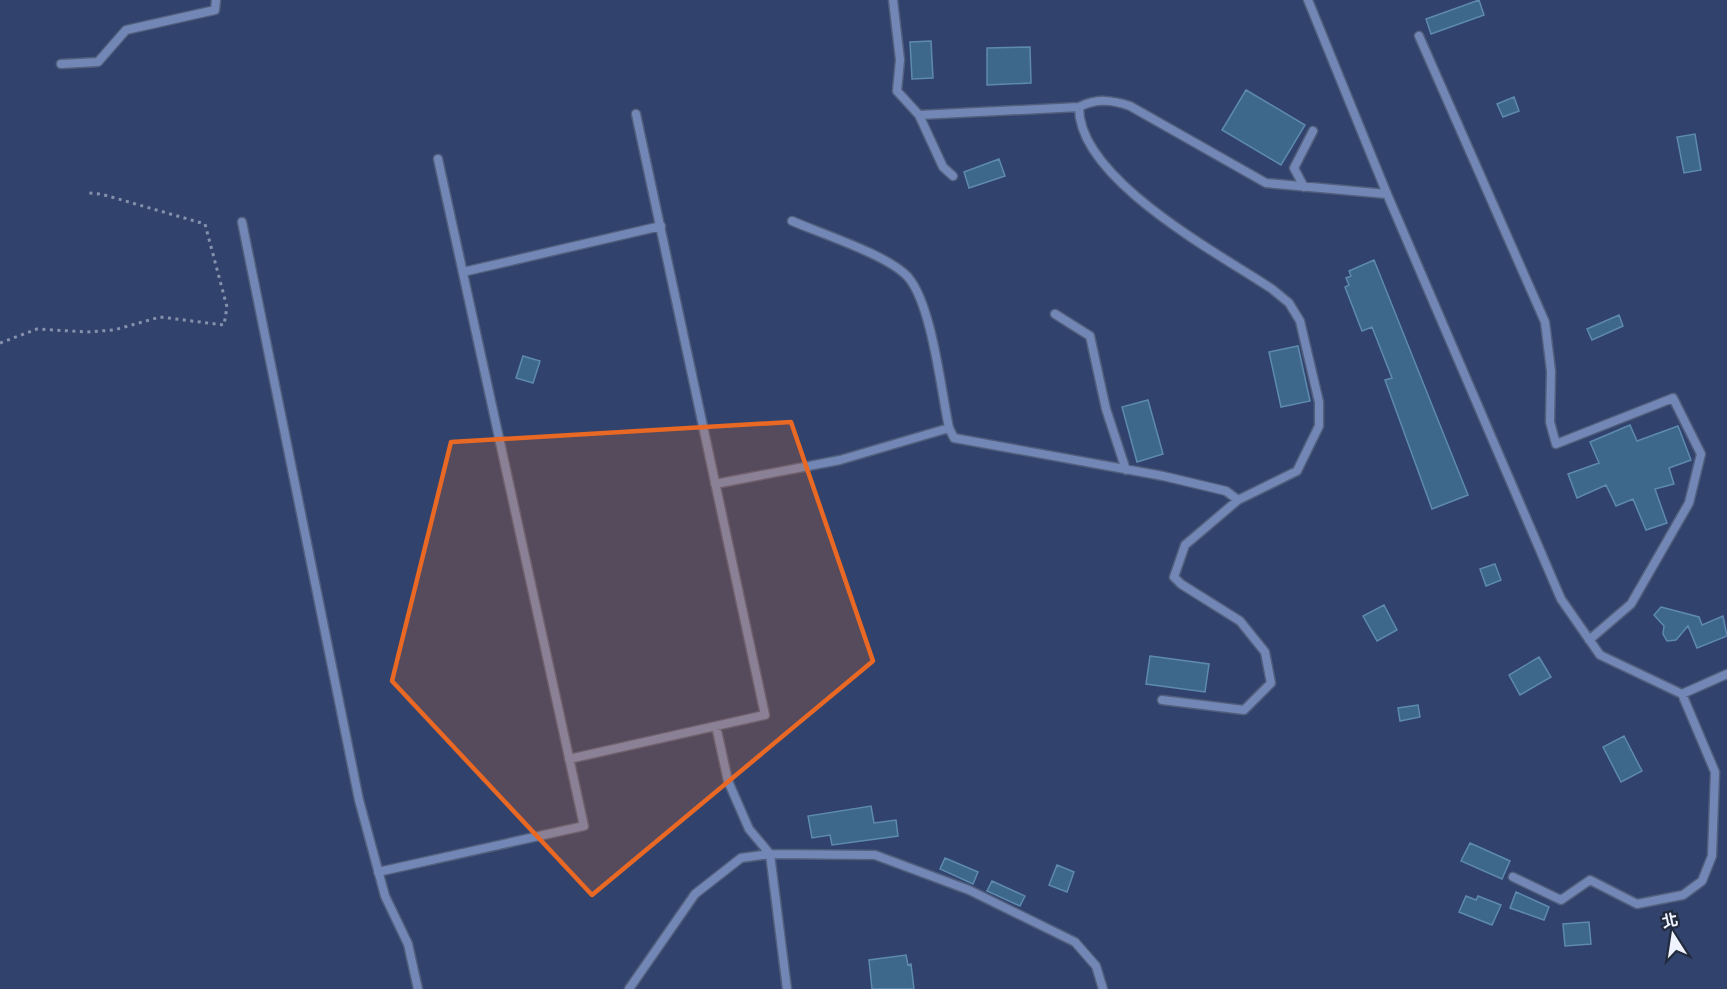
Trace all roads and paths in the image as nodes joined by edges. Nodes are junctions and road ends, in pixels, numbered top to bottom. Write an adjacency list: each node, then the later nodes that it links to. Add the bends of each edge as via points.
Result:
1 (216, 0): 5 (lane, via 215,10 126,30 98,62)
2 (893, 0): 8 (lane, via 900,60 897,91)
3 (1308, 0): 14 (lane)
4 (1419, 36): 25 (lane, via 1545,322 1551,371 1550,422 1556,444 1673,398 1701,454 1689,503 1631,604)
5 (61, 64)
6 (1079, 107): 8 (lane); 12 (lane, via 1090,101 1121,103 1266,183); 24 (lane, via 1087,137 1108,170 1137,199 1272,288 1289,303 1300,321 1319,402 1319,426 1298,471)
7 (636, 114): 17 (lane)
8 (919, 115): 11 (lane, via 943,167)
9 (1313, 131): 12 (lane, via 1294,168)
10 (438, 159): 18 (lane)
11 (953, 176)
12 (1304, 187): 14 (lane)
13 (88, 193): 20 (path, via 205,224 227,307 224,325 159,317 114,330 37,329)
14 (1387, 194): 25 (lane, via 1561,599)
15 (792, 221): 21 (lane, via 889,262 908,276 922,297)
16 (242, 222): 32 (lane, via 359,800)
17 (661, 226): 18 (lane); 23 (lane)
18 (463, 272): 30 (lane)
19 (1055, 314): 22 (lane, via 1090,336 1106,409)
20 (0, 343)
21 (949, 428): 22 (lane, via 954,438); 23 (lane, via 840,460)
22 (1126, 470): 24 (lane, via 1226,491)
23 (715, 484): 29 (lane, via 765,715)
24 (1238, 500): 28 (lane, via 1185,546 1174,577 1240,621 1265,652 1271,683 1244,710)
25 (1589, 640): 27 (lane, via 1600,655)
26 (1727, 674): 27 (lane)
27 (1682, 693): 33 (lane, via 1715,772 1712,856 1702,881 1683,895 1637,904 1590,880 1561,900)
28 (1162, 700)
29 (716, 726): 30 (lane); 31 (lane, via 728,781 748,829)
30 (569, 759): 32 (lane, via 584,826)
31 (770, 854): 35 (lane, via 741,858 695,894); 36 (lane); 37 (lane, via 875,855 969,890 1075,942 1096,966)
32 (378, 872): 34 (lane, via 408,944)
33 (1513, 877)
34 (418, 989)
35 (629, 989)
36 (787, 989)
37 (1103, 989)

